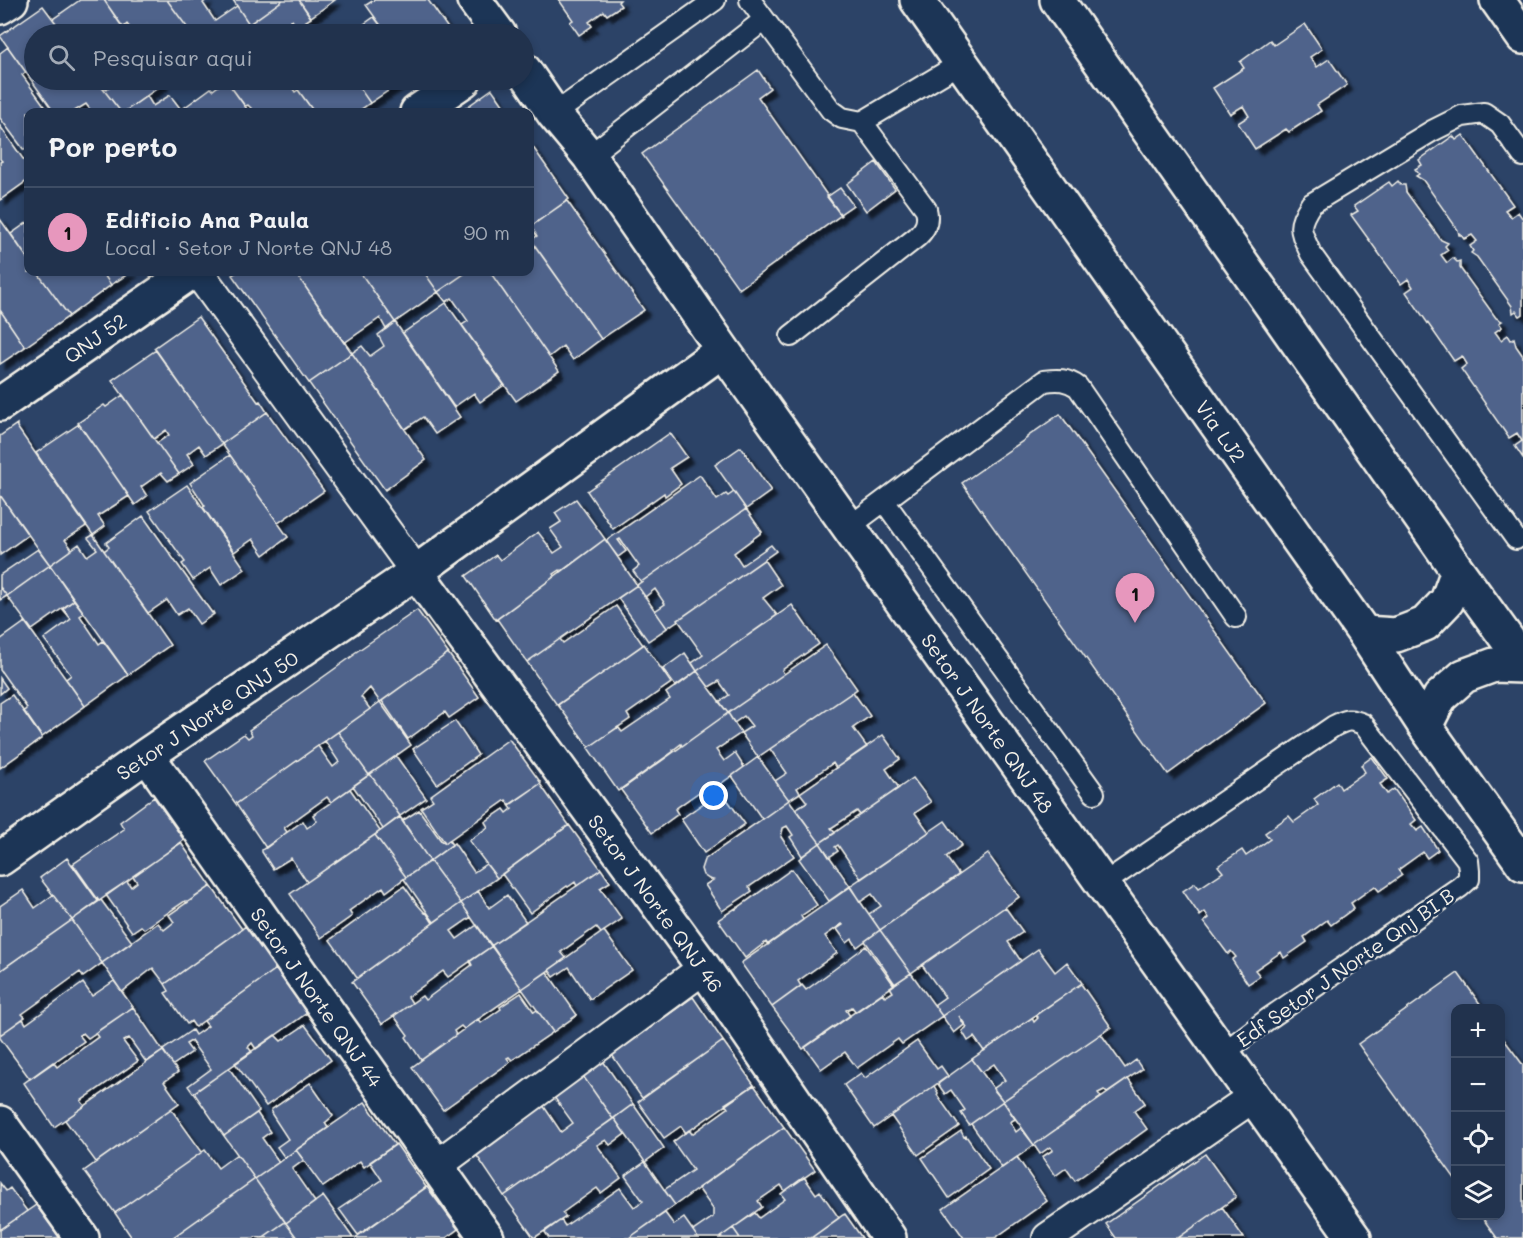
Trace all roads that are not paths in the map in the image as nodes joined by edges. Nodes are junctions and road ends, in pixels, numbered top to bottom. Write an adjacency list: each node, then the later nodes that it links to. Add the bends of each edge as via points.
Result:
1 (11, 0): 8 (street)
2 (474, 0): 10 (street)
3 (714, 0): 16 (lane)
4 (750, 0): 9 (lane)
5 (916, 0): 12 (street, Via LJ2)
6 (1057, 0): 29 (street)
7 (1497, 0): 11 (street)
8 (0, 8)
9 (764, 20): 17 (lane, via 831,110 842,118); 18 (lane)
10 (492, 24)
11 (1523, 37)
12 (961, 63): 17 (lane); 31 (street, Via LJ2)
13 (534, 85): 16 (street, Setor J Norte QNJ 48)
14 (449, 90): 15 (street)
15 (423, 108)
16 (554, 114): 18 (street, Setor J Norte QNJ 48)
17 (862, 122): 22 (lane, via 926,209 927,224 917,237)
18 (589, 156): 23 (street, Setor J Norte QNJ 48)
19 (1523, 156): 27 (lane, via 1492,118 1484,113 1462,117 1311,204 1302,218 1301,232 1311,254)
20 (185, 276): 24 (street, QNJ 52)
21 (201, 276): 28 (street)
22 (791, 336)
23 (723, 350): 26 (street, Setor J Norte QNJ 48); 28 (street, Setor J Norte QNJ 50)
24 (0, 404)
25 (884, 501): 26 (lane); 30 (lane, via 1044,381 1071,382); 36 (lane)
26 (849, 527): 39 (street, Setor J Norte QNJ 48)
27 (1516, 539)
28 (416, 572): 35 (street, Setor J Norte QNJ 50); 40 (street, Setor J Norte QNJ 46)
29 (1458, 572): 31 (street, via 1448,601 1425,624 1396,635); 32 (street)
30 (1236, 617)
31 (1364, 633): 34 (street, Via LJ2)
32 (1523, 661)
33 (1523, 666): 34 (street, via 1494,665 1464,676 1440,698)
34 (1425, 726): 38 (street, Via LJ2)
35 (147, 755): 37 (street, Setor J Norte QNJ 50); 44 (street, Setor J Norte QNJ 44)
36 (1094, 793)
37 (0, 859)
38 (1523, 864)
39 (1102, 884): 41 (street, Setor J Norte QNJ 48); 41 (lane, Edf Setor J Norte Qnj BI B, via 1334,726 1353,720 1363,724 1468,861 1469,879 1460,887)
40 (704, 968): 44 (street); 47 (street, Setor J Norte QNJ 46)
41 (1222, 1054): 42 (street, Setor J Norte QNJ 48)
42 (1253, 1097): 48 (street); 49 (street, Setor J Norte QNJ 48)
43 (0, 1123): 45 (street)
44 (436, 1166): 46 (street, Setor J Norte QNJ 44)
45 (82, 1238)
46 (487, 1238)
47 (889, 1238)
48 (1048, 1238)
49 (1354, 1238)

